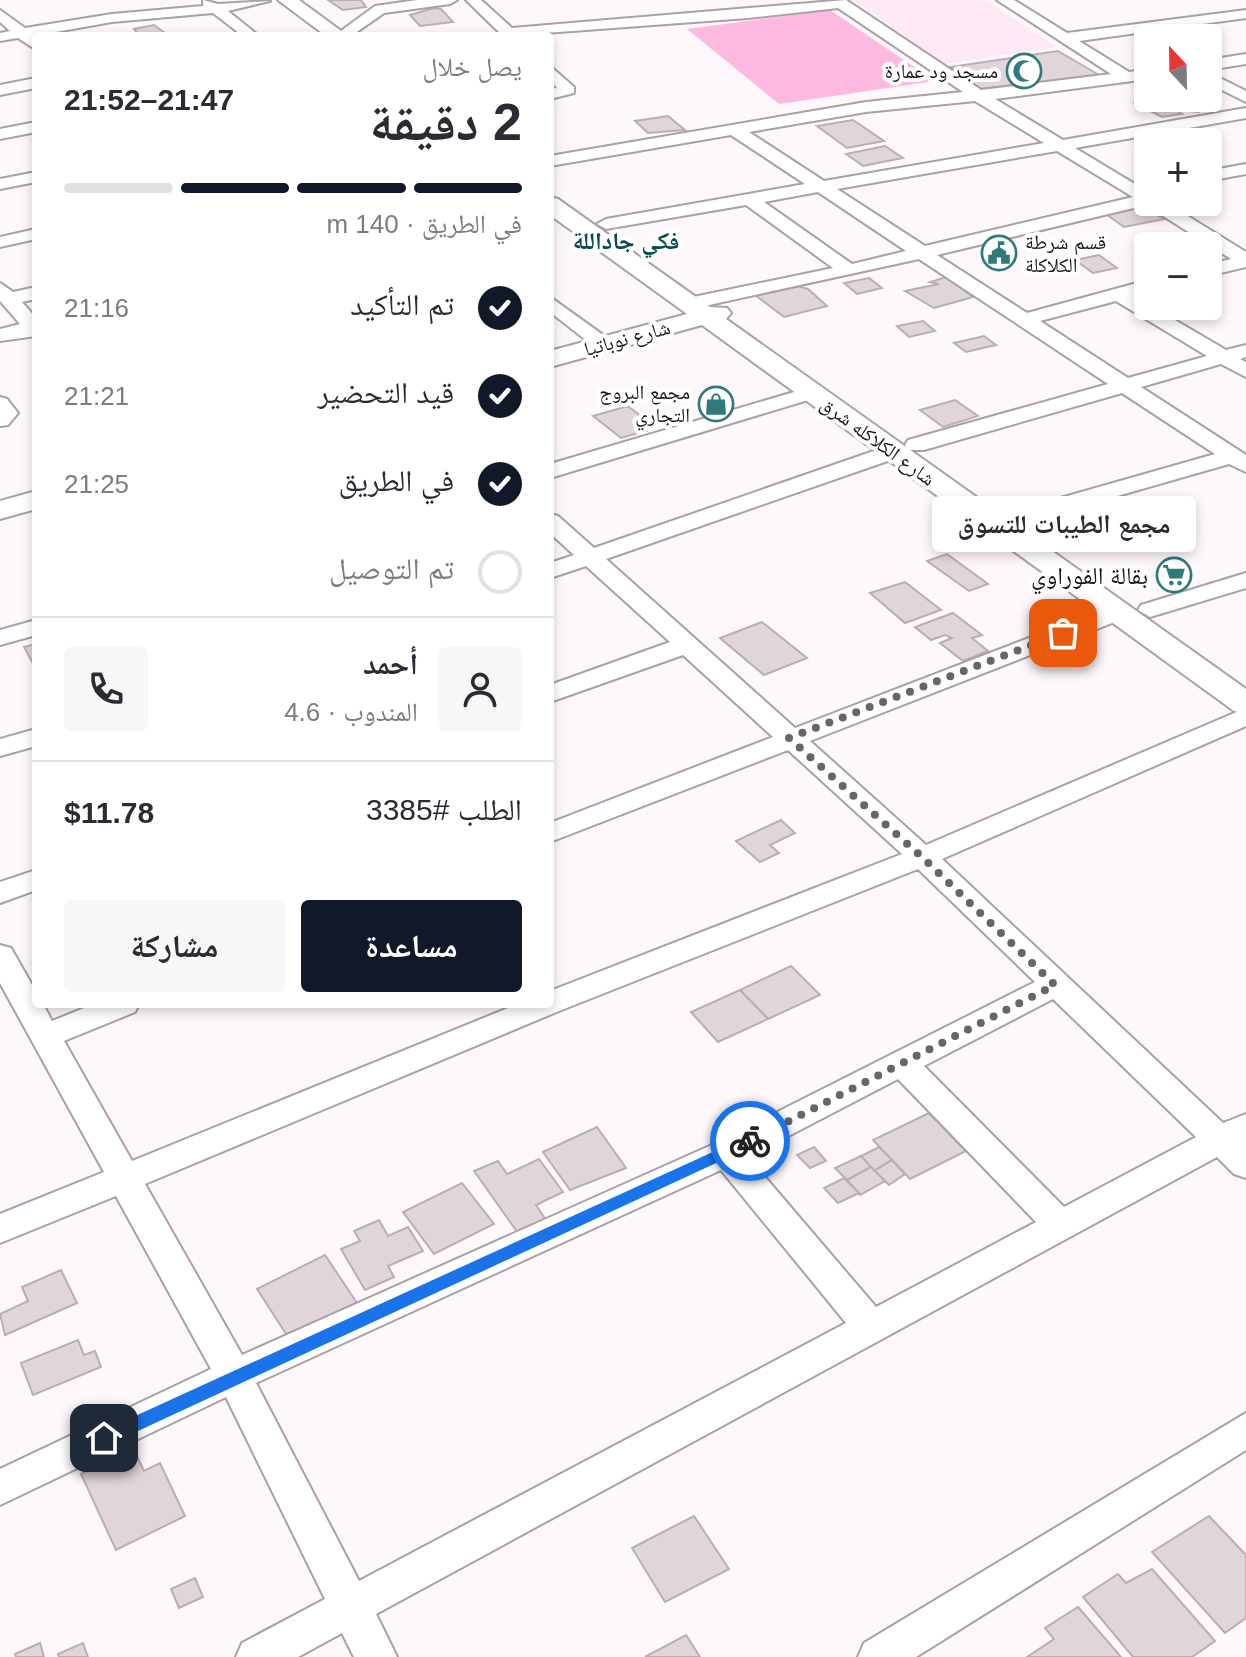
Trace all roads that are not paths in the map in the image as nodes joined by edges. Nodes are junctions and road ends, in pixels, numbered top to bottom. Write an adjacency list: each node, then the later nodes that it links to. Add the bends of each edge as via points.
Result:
1 (124, 0): 11 (street)
2 (263, 0): 8 (street); 15 (street)
3 (287, 0): 16 (street)
4 (450, 0): 17 (street, via 380,9)
5 (473, 0): 18 (street)
6 (682, 0): 12 (street)
7 (1009, 0): 21 (street)
8 (210, 4): 11 (street); 14 (street)
9 (0, 14): 22 (street)
10 (1246, 14): 21 (street)
11 (140, 15): 13 (street)
12 (680, 19): 19 (street); 32 (street, via 841,3)
13 (68, 32)
14 (247, 32)
15 (307, 32)
16 (333, 32)
17 (345, 32)
18 (508, 32)
19 (533, 32)
20 (0, 37): 22 (street)
21 (1064, 38): 27 (street)
22 (30, 41)
23 (1246, 59): 24 (street)
24 (1222, 63)
25 (554, 75): 31 (street, via 568,90)
26 (1134, 76): 27 (street)
27 (1126, 77): 32 (street)
28 (32, 84): 30 (street)
29 (1222, 84): 33 (street)
30 (0, 90)
31 (554, 93)
32 (979, 96): 36 (street, via 866,107); 38 (street)
33 (1246, 97)
34 (1246, 113): 38 (street)
35 (32, 128): 37 (street)
36 (736, 131): 39 (street); 45 (street)
37 (0, 134)
38 (1056, 145): 45 (street); 46 (street)
39 (554, 160)
40 (1246, 169): 41 (street)
41 (1222, 173)
42 (32, 178): 43 (street)
43 (0, 184)
44 (554, 187): 51 (street, شارع الكلاكله شرق)
45 (822, 187): 47 (street); 56 (street)
46 (1134, 189)
47 (749, 199): 51 (street); 59 (street)
48 (1134, 199): 56 (street)
49 (554, 207): 65 (street, شارع الكلاكله شرق)
50 (1178, 216): 55 (street)
51 (606, 224): 65 (street, شارع الكلاكله شرق)
52 (32, 235): 54 (street)
53 (1246, 239): 55 (street)
54 (0, 242)
55 (1223, 244): 57 (street)
56 (925, 252): 59 (street); 66 (street)
57 (1246, 260): 58 (street)
58 (1222, 266)
59 (849, 270): 65 (street)
60 (1134, 290): 63 (street)
61 (32, 293): 62 (street)
62 (4, 294): 67 (street)
63 (1118, 294): 66 (street); 73 (street)
64 (554, 306): 70 (street)
65 (707, 307): 70 (street, شارع نوباتيا); 76 (street, شارع الكلاكله شرق); 79 (street, شارع الكلاكله شرق)
66 (1026, 319): 75 (street)
67 (32, 325)
68 (32, 329): 69 (street)
69 (0, 335)
70 (603, 344): 72 (street, شارع نوباتيا)
71 (1246, 351): 73 (street)
72 (554, 358)
73 (1223, 358): 74 (street); 75 (street)
74 (1246, 371)
75 (1126, 385): 79 (street); 80 (street)
76 (811, 393): 79 (street, شارع الكلاكله شرق); 81 (street)
77 (0, 403): 78 (street, via 7,413)
78 (0, 420)
79 (904, 448): 84 (street, شارع الكلاكله شرق); 86 (street); 90 (street, شارع الكلاكله شرق)
80 (1240, 460): 84 (street)
81 (554, 470)
82 (32, 501): 83 (street)
83 (0, 510)
84 (1019, 517): 89 (street, شارع الكلاكله شرق)
85 (554, 525): 86 (street)
86 (591, 558): 87 (street); 93 (street)
87 (554, 570)
88 (1246, 580): 89 (street)
89 (1150, 610): 94 (street, شارع الكلاكله شرق)
90 (1116, 613): 96 (street, شارع الكلاكله شرق); 99 (street)
91 (32, 628): 92 (street)
92 (0, 638)
93 (686, 645): 95 (street); 99 (street)
94 (1246, 677)
95 (554, 693)
96 (1246, 704)
97 (1246, 716): 102 (street)
98 (32, 738): 100 (street)
99 (789, 738): 101 (street); 102 (street)
100 (0, 748)
101 (554, 831)
102 (922, 857): 106 (street); 107 (street)
103 (32, 881): 104 (street)
104 (0, 893)
105 (0, 955): 110 (street)
106 (1055, 985): 111 (street); 112 (street)
107 (554, 1000)
108 (114, 1008): 110 (street)
109 (534, 1008): 114 (street)
110 (45, 1036): 114 (street)
111 (902, 1064): 113 (street); 115 (street)
112 (1237, 1144): 115 (street)
113 (726, 1153): 117 (street); 118 (street)
114 (122, 1177): 116 (street); 118 (street)
115 (1060, 1225): 117 (street)
116 (0, 1229)
117 (870, 1326): 121 (street)
118 (234, 1376): 120 (street); 121 (street)
119 (1246, 1430): 124 (street)
120 (0, 1488)
121 (350, 1607): 122 (street); 123 (street)
122 (257, 1657)
123 (376, 1657)
124 (879, 1657)

